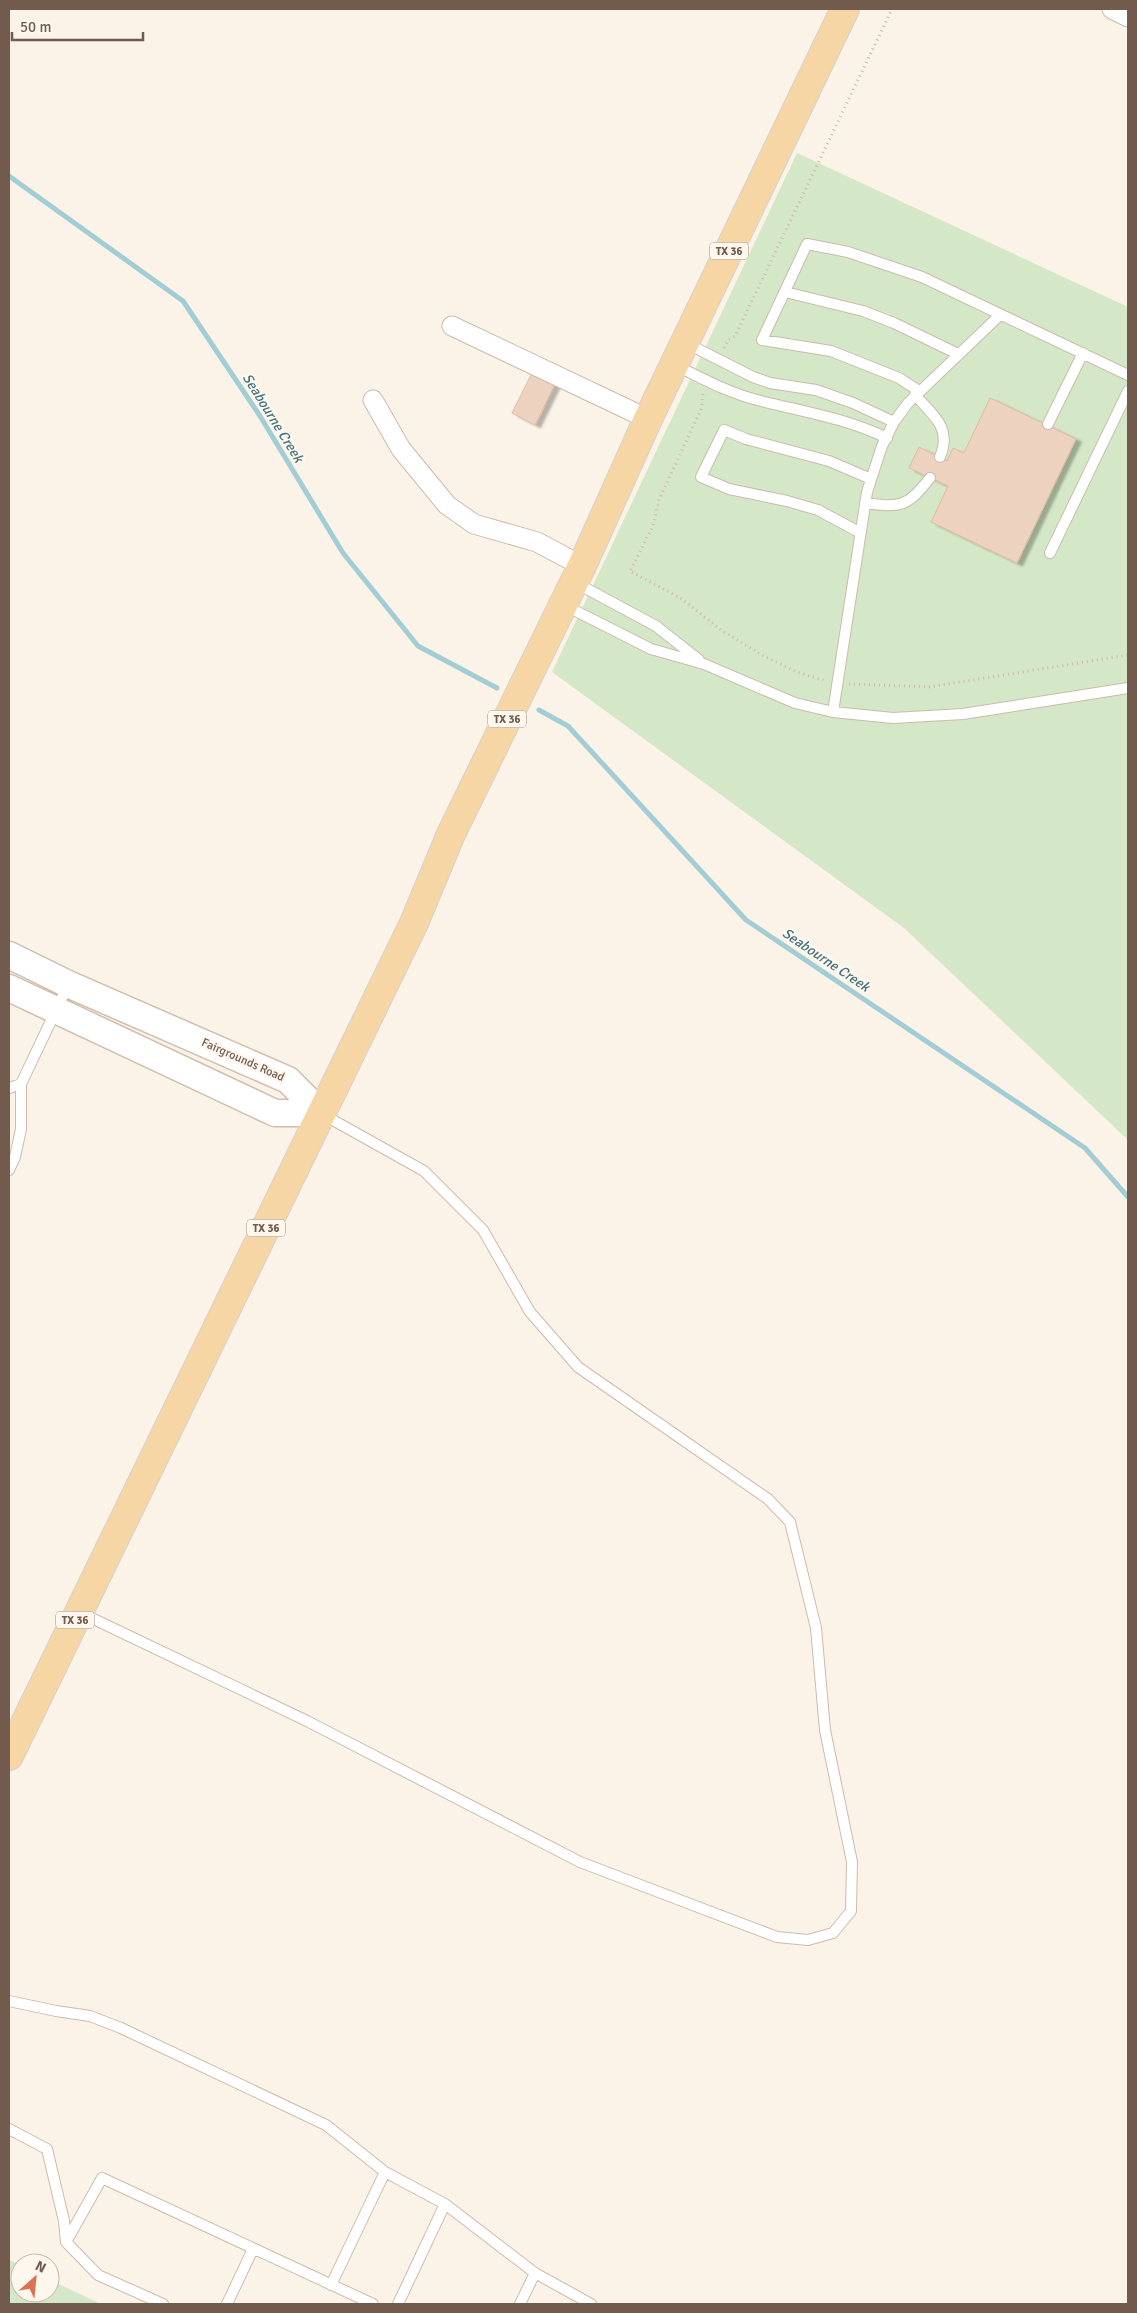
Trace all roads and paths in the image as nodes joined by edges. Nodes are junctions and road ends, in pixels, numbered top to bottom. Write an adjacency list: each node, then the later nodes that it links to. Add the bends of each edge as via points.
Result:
1 (845, 9): 7 (main road, TX 36)
2 (1112, 9): 3 (street)
3 (1128, 17)
4 (785, 292): 5 (lane, via 807,244 848,252 922,277); 8 (lane, via 863,311); 12 (lane, via 762,340 831,351 899,378)
5 (1000, 315): 8 (lane); 9 (lane)
6 (452, 326): 14 (street)
7 (680, 353): 14 (main road, TX 36); 15 (lane, via 770,383 816,390); 17 (lane, via 736,393 823,414)
8 (958, 354): 12 (lane)
9 (1083, 354): 10 (lane); 16 (lane)
10 (1128, 375)
11 (1128, 390): 23 (lane)
12 (917, 393): 15 (lane); 18 (lane, via 942,428 946,443)
13 (373, 400): 24 (street, via 401,449 447,505 474,524 537,542)
14 (648, 419): 24 (main road, TX 36)
15 (894, 422): 17 (lane)
16 (1048, 424)
17 (886, 438): 20 (lane)
18 (940, 457)
19 (930, 478): 21 (lane, via 909,501 892,507)
20 (870, 479): 21 (lane); 22 (lane, via 830,461 746,440 724,430 700,477 729,489 818,510)
21 (865, 504): 22 (lane)
22 (860, 532): 27 (lane)
23 (1050, 553)
24 (573, 584): 25 (lane, via 656,626); 25 (lane, via 651,649); 34 (main road, TX 36, via 451,834 414,923)
25 (704, 664): 27 (lane, via 795,703)
26 (1128, 688): 27 (lane, via 963,714 893,718)
27 (833, 712)
28 (9, 955): 29 (street, Fairgrounds Road)
29 (68, 984): 31 (lane); 34 (street, Fairgrounds Road, via 288,1080)
30 (9, 988): 31 (street)
31 (55, 1011): 32 (lane); 34 (street, via 275,1113)
32 (20, 1084): 33 (lane); 35 (lane, via 21,1129)
33 (9, 1088)
34 (321, 1114): 36 (main road, TX 36); 36 (lane, via 424,1171 483,1230 530,1312 578,1367 768,1499 790,1522 816,1628 825,1730 852,1862 851,1910 833,1933 808,1940 777,1937 589,1866 307,1721)
35 (9, 1170)
36 (78, 1612): 37 (main road, TX 36)
37 (9, 1756)
38 (9, 2001): 40 (lane, via 90,2016 121,2028 326,2125)
39 (9, 2129): 42 (lane, via 47,2149)
40 (385, 2172): 41 (lane); 45 (lane)
41 (445, 2204): 44 (lane); 49 (lane)
42 (66, 2242): 43 (lane, via 102,2178); 46 (lane, via 98,2275)
43 (253, 2249): 45 (lane); 47 (lane)
44 (536, 2273): 50 (lane); 51 (lane)
45 (331, 2285): 48 (lane)
46 (163, 2304)
47 (227, 2304)
48 (373, 2304)
49 (398, 2304)
50 (520, 2304)
51 (591, 2304)

